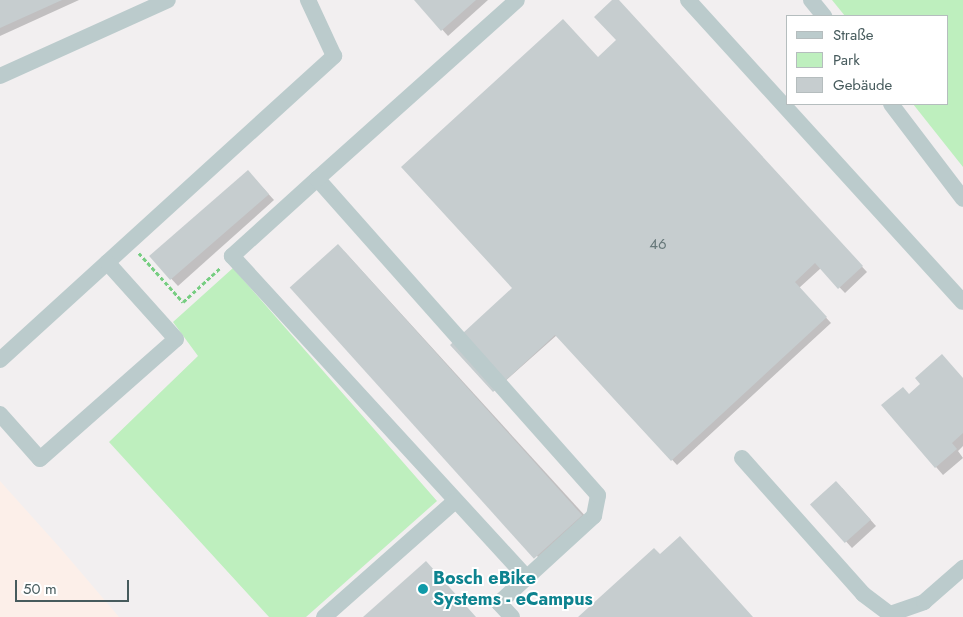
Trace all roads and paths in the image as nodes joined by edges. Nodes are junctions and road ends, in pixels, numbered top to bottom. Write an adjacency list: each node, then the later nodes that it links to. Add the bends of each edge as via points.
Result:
1 (168, 0): 7 (street)
2 (308, 0): 11 (street, via 334,56)
3 (517, 0): 9 (street)
4 (688, 0): 14 (street)
5 (812, 0): 6 (street)
6 (823, 15)
7 (0, 76)
8 (892, 105): 10 (street)
9 (317, 179): 12 (street); 20 (street, via 598,495 594,516)
10 (963, 199)
11 (129, 243): 12 (path, via 183,302); 13 (street)
12 (232, 256): 18 (street)
13 (108, 262): 15 (street); 16 (street, via 176,339 40,459)
14 (963, 302)
15 (0, 360)
16 (0, 414)
17 (742, 458): 21 (street, via 863,594)
18 (455, 501): 20 (street); 22 (street)
19 (963, 568): 21 (street, via 924,602)
20 (527, 578): 23 (street, via 499,603)
21 (888, 615)
22 (324, 617)
23 (512, 617)

